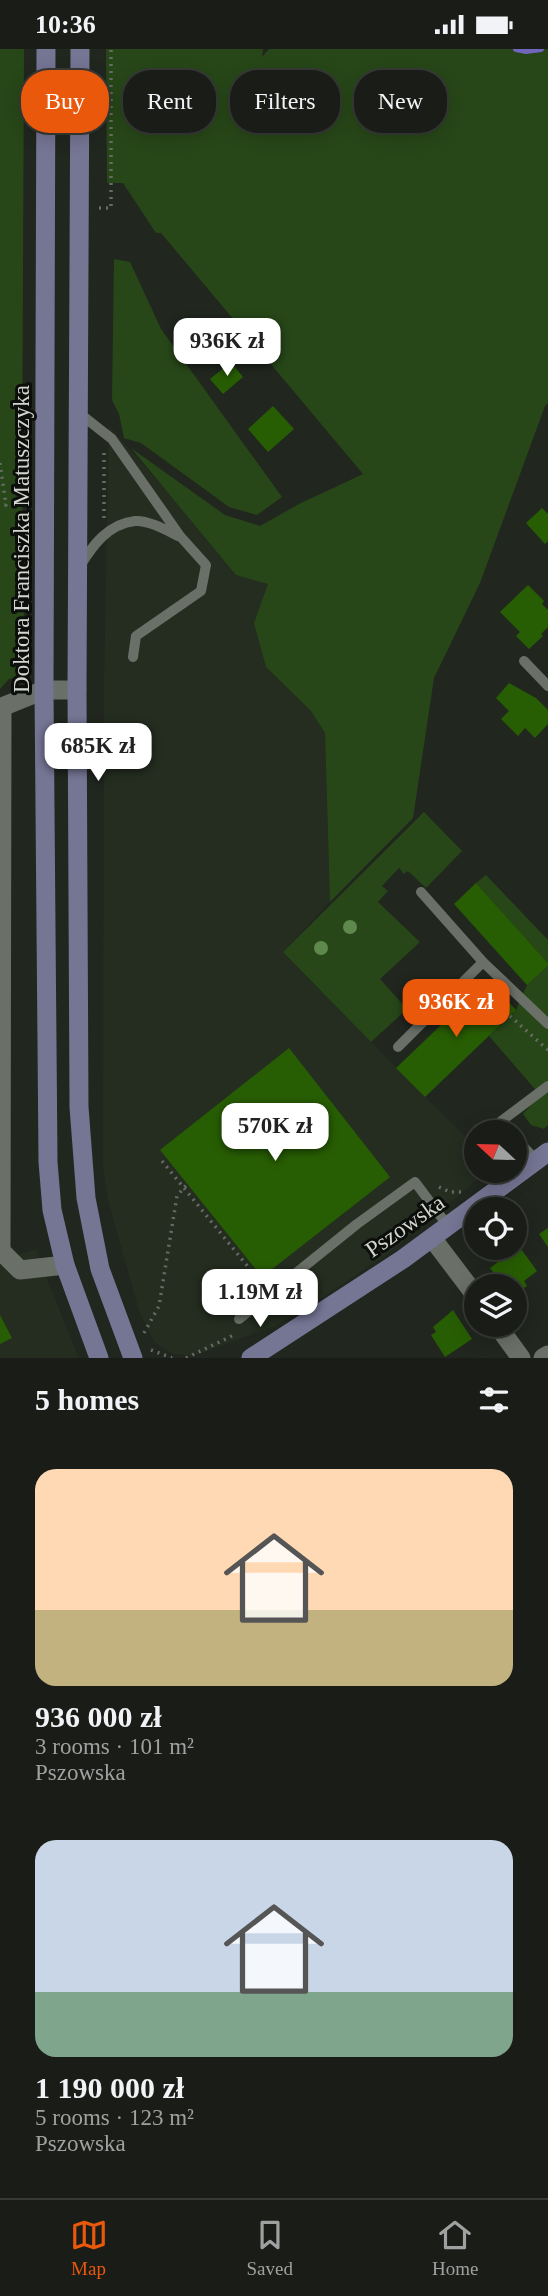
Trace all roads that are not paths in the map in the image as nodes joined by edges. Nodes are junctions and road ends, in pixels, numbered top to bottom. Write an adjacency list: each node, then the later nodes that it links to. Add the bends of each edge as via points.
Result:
1 (46, 49): 9 (main road, Doktora Franciszka Matuszczyka)
2 (80, 49): 3 (main road, via 89,204)
3 (79, 413): 4 (lane, via 112,439); 5 (main road)
4 (180, 536): 5 (lane, via 136,521 110,529); 6 (lane, via 206,565 201,591 136,636)
5 (78, 569): 10 (main road)
6 (134, 657)
7 (524, 661): 8 (lane)
8 (548, 686)
9 (44, 690): 10 (street); 11 (street, via 2,707); 25 (main road, Doktora Franciszka Matuszczyka, via 48,1162 52,1210)
10 (77, 690): 29 (main road, via 79,1107 86,1199 100,1269)
11 (2, 814): 12 (street)
12 (2, 882): 15 (street)
13 (421, 892): 14 (lane)
14 (483, 962): 16 (lane); 17 (lane)
15 (1, 995): 20 (street)
16 (548, 1024)
17 (398, 1047)
18 (548, 1086): 19 (lane)
19 (503, 1120)
20 (0, 1139): 24 (street)
21 (527, 1146): 22 (lane)
22 (542, 1157): 23 (main road, Pszowska)
23 (440, 1232): 26 (street); 27 (lane, via 415,1182); 32 (main road, Pszowska)
24 (0, 1251): 25 (street, via 20,1270)
25 (65, 1265): 31 (main road, Doktora Franciszka Matuszczyka)
26 (464, 1275)
27 (239, 1319)
28 (506, 1337): 33 (street)
29 (137, 1355)
30 (548, 1355): 34 (street)
31 (99, 1358)
32 (251, 1358)
33 (521, 1358)
34 (543, 1358)

